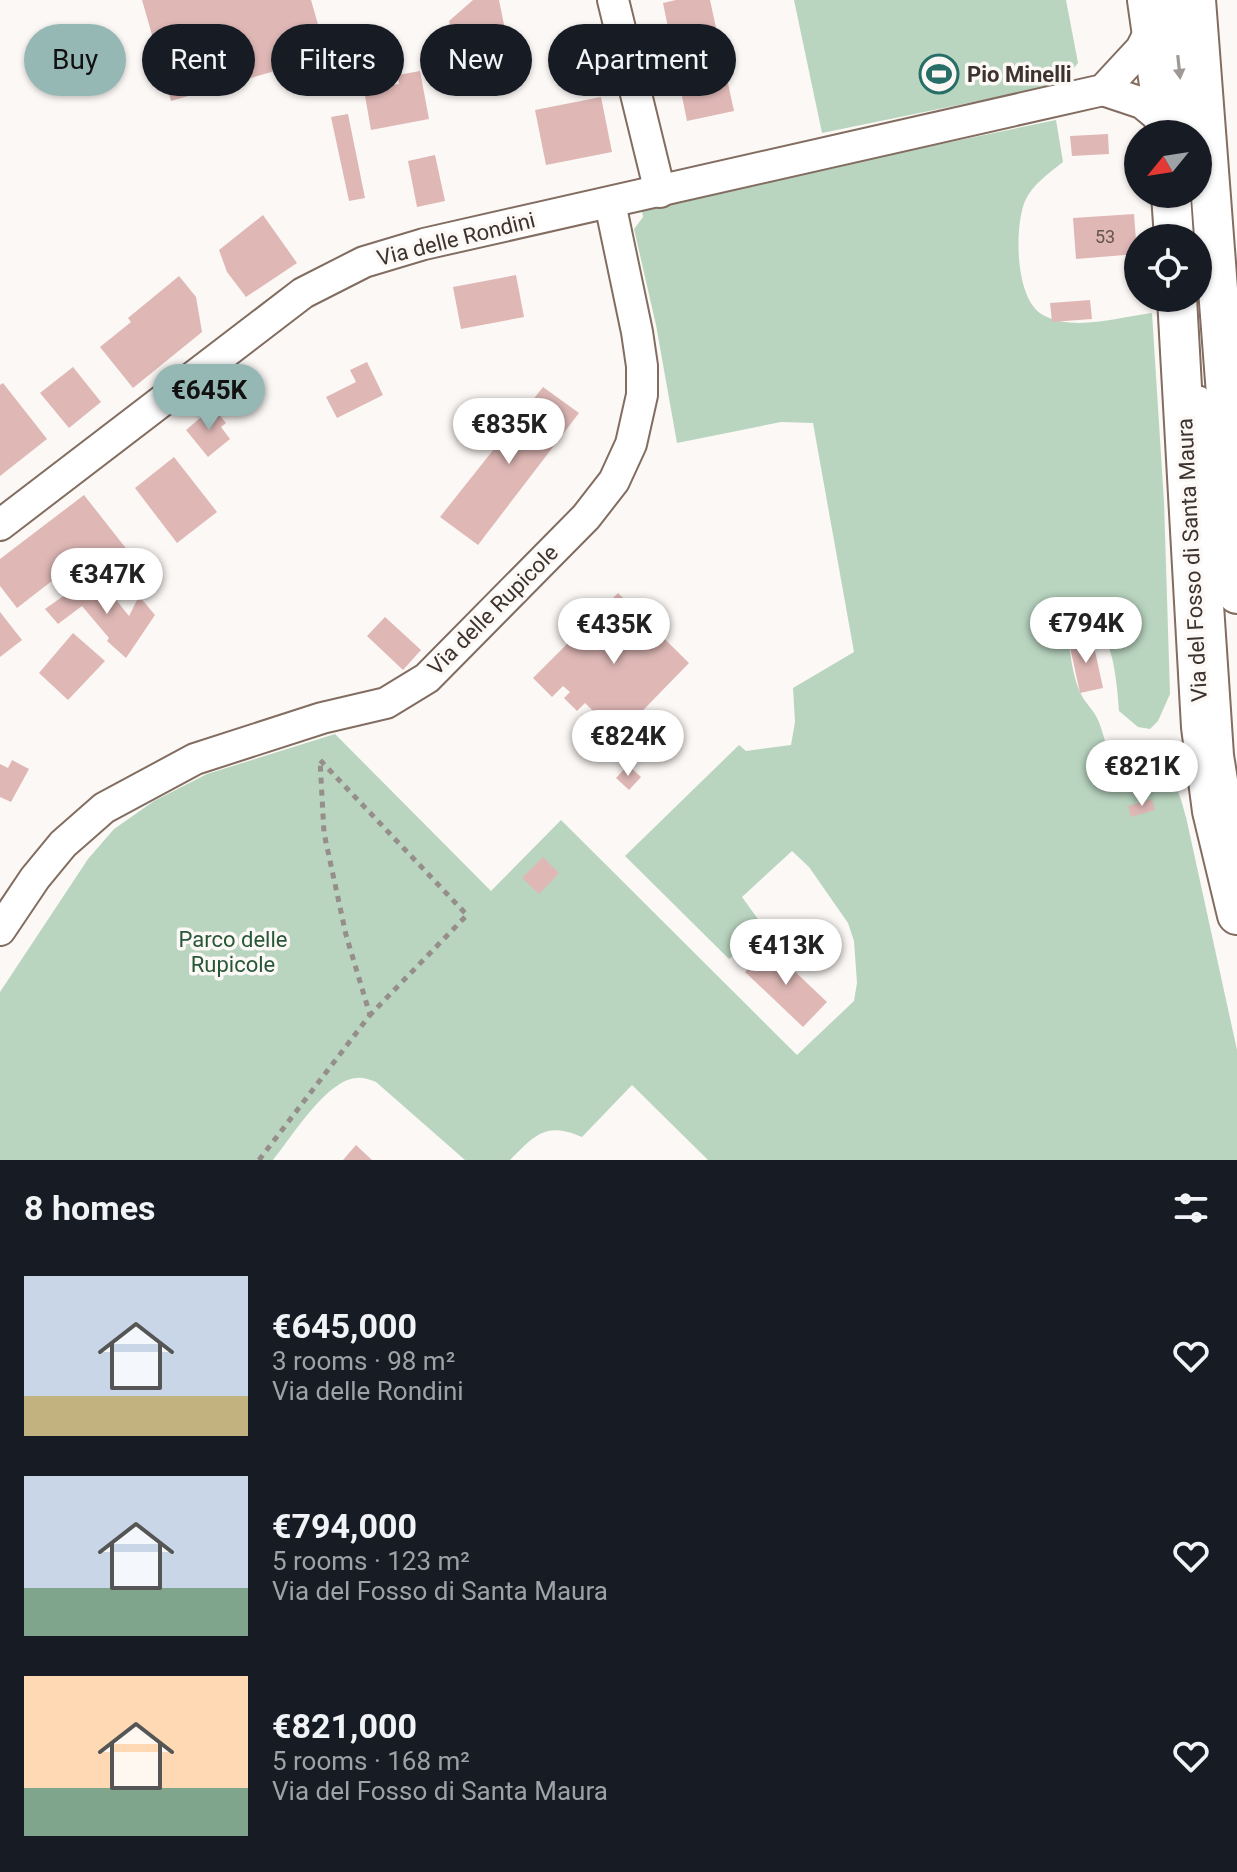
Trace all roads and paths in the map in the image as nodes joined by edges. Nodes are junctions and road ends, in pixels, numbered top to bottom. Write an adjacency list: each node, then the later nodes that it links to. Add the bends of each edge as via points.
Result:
1 (613, 0): 7 (street)
2 (1196, 0): 12 (street, Via del Fosso di Santa Maura)
3 (1157, 10): 4 (street, via 1141,49); 6 (street, one-way to 6)
4 (1103, 90): 5 (street, via 1142,103); 7 (street, Via delle Rondini)
5 (1161, 120)
6 (1171, 120)
7 (660, 192): 8 (street, Via delle Rondini)
8 (610, 203): 11 (street, Via delle Rondini, via 424,244 340,273 285,306); 15 (street, Via delle Rupicole, via 637,332 642,395 631,444 614,481 586,517 427,678 386,703 195,759 104,808 63,844)
9 (1178, 312): 14 (street, Via del Fosso di Santa Maura, via 1201,727 1212,811)
10 (1200, 375): 13 (lane, Via del Fosso di Santa Maura, via 1225,755)
11 (0, 525)
12 (1237, 594)
13 (1237, 830)
14 (1237, 915)
15 (0, 930)
16 (370, 1015): 16 (path, via 467,915 320,760 324,833); 17 (path)
17 (259, 1160)

